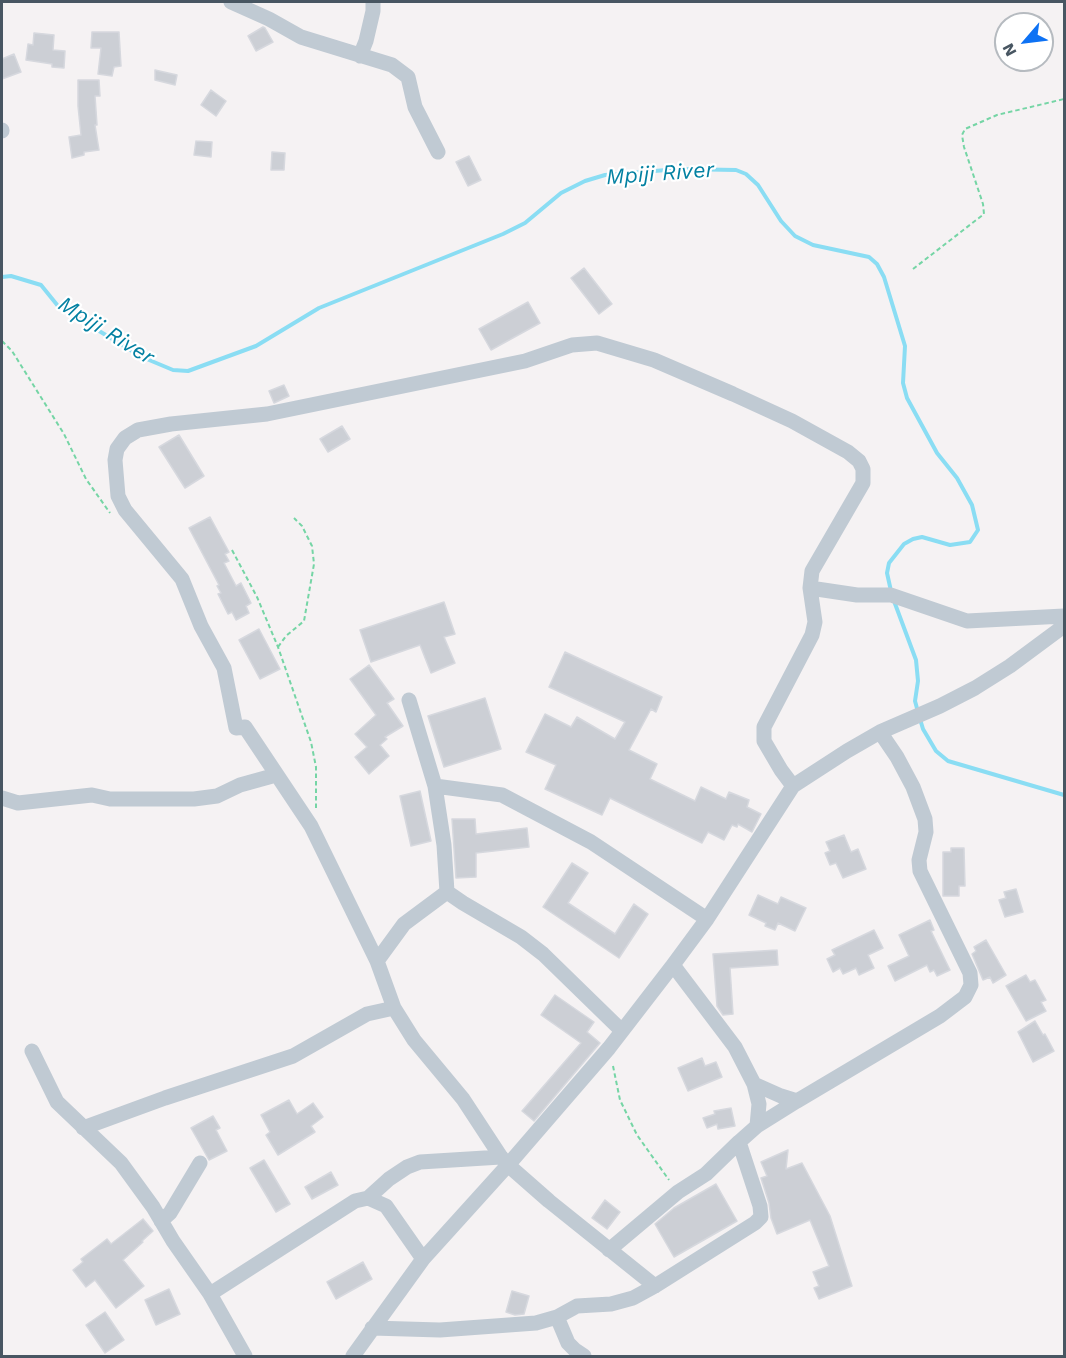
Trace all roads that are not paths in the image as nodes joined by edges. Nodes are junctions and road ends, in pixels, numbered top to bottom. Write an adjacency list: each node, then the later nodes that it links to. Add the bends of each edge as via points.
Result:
1 (231, 2): 3 (street, via 301,37)
2 (373, 2): 3 (street)
3 (360, 56): 4 (street, via 392,65 408,77 415,107)
4 (438, 152)
5 (810, 588): 6 (street, via 891,595 967,621); 10 (street, via 812,571 863,483 859,461 792,421 733,394 654,360 597,343 573,345 525,361 267,414 138,430 117,449 118,496 125,510 182,579 224,668 236,728 245,728); 12 (street, via 815,622 812,635 764,727 764,741)
6 (1065, 616)
7 (1065, 626): 9 (street, via 975,687)
8 (409, 700): 11 (street)
9 (880, 732): 12 (street); 22 (street, via 913,786 925,819 920,871 970,973 971,985 965,997 940,1016)
10 (276, 775): 13 (street, via 217,796 194,799 110,799 92,795 18,803); 16 (street, via 310,826)
11 (435, 786): 14 (street); 15 (street, via 502,795 591,842)
12 (793, 786): 15 (street)
13 (2, 798)
14 (447, 892): 16 (street, via 404,924); 19 (street, via 543,954)
15 (707, 919): 17 (street)
16 (377, 962): 18 (street)
17 (673, 965): 19 (street); 21 (street, via 735,1047)
18 (394, 1008): 24 (street, via 367,1014 293,1056); 26 (street)
19 (622, 1031): 26 (street)
20 (32, 1051): 24 (street, via 57,1102)
21 (754, 1084): 22 (street); 23 (street, via 759,1104)
22 (796, 1101): 23 (street)
23 (758, 1126): 25 (street)
24 (83, 1128): 29 (street, via 121,1163)
25 (739, 1142): 30 (street, via 706,1174 678,1192); 32 (street, via 760,1217)
26 (504, 1161): 28 (street, via 420,1162 389,1179); 30 (street); 31 (street)
27 (200, 1163): 29 (street, via 170,1213)
28 (368, 1198): 31 (street, via 386,1206); 33 (street, via 355,1201)
29 (161, 1221): 33 (street)
30 (609, 1250): 32 (street)
31 (423, 1259): 35 (street)
32 (655, 1286): 34 (street, via 633,1298 577,1306)
33 (210, 1294): 36 (street)
34 (557, 1317): 35 (street, via 536,1323 440,1330); 38 (street, via 568,1342)
35 (372, 1328): 37 (street)
36 (245, 1356)
37 (353, 1356)
38 (584, 1356)

